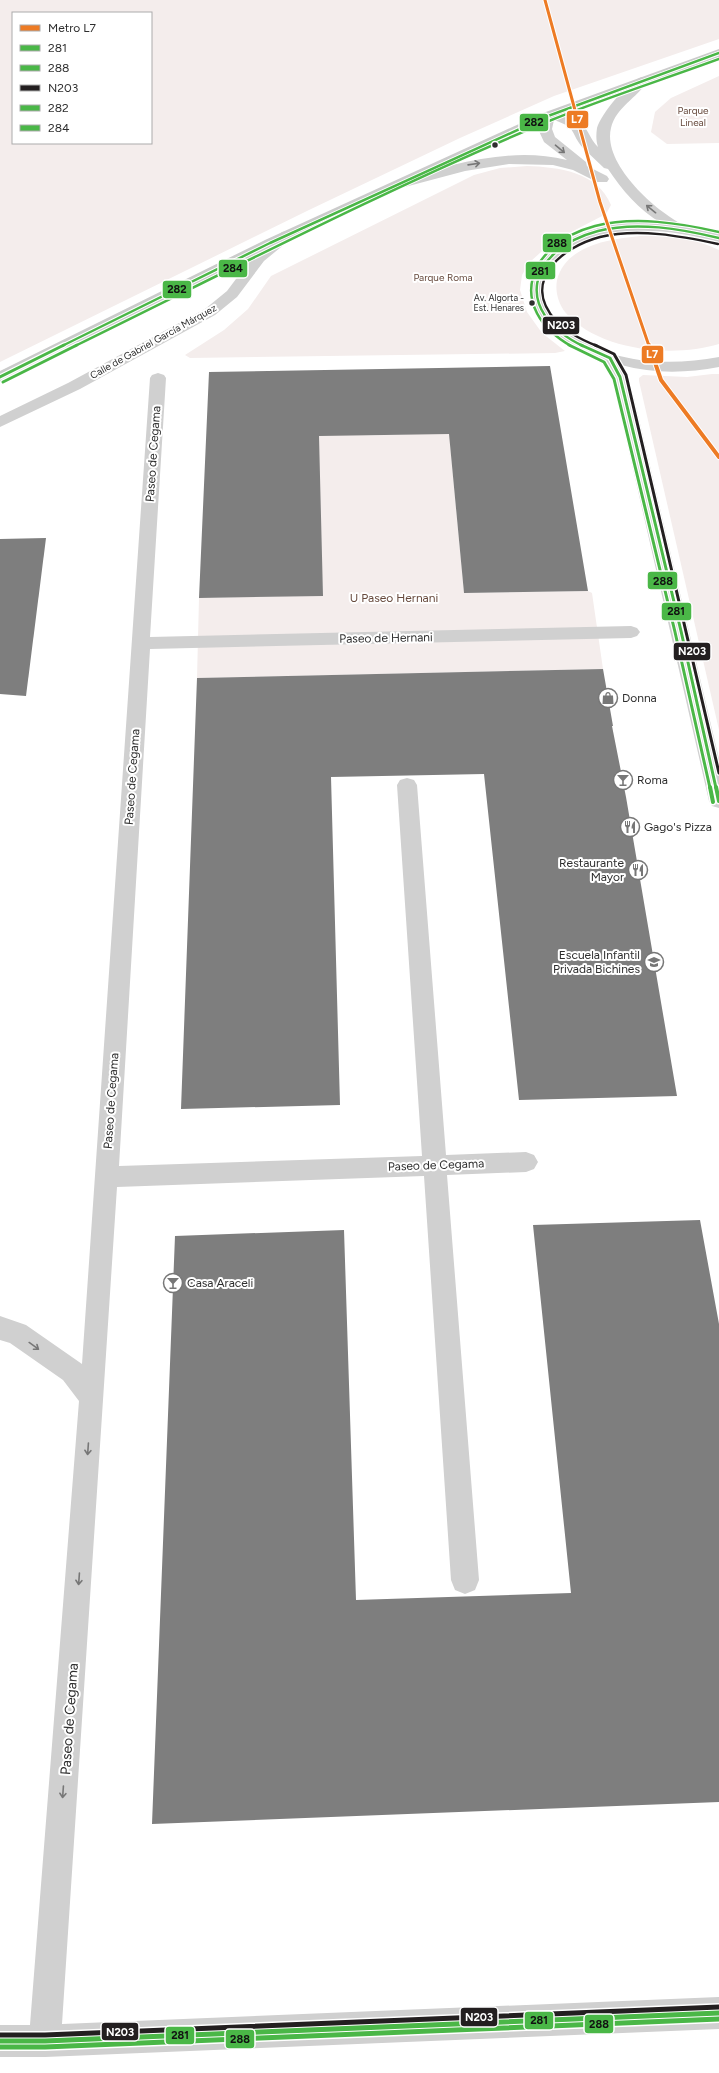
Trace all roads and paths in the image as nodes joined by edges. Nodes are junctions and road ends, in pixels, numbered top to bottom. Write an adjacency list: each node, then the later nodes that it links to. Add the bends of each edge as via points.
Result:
1 (719, 53): 2 (street)
2 (642, 81): 3 (street); 4 (street, via 620,102 603,128 602,141)
3 (550, 116): 4 (street, via 570,121 580,130 587,144); 5 (street, one-way to 5, via 545,129 549,139); 6 (street)
4 (617, 172): 8 (street, one-way to 4, via 661,217 646,205)
5 (602, 179): 6 (street, one-way to 5, via 464,166 506,160 568,165); 7 (street, via 627,205 628,217)
6 (396, 186): 9 (street)
7 (624, 227): 8 (street); 11 (street, via 602,231 563,247 540,270 536,284 537,299 543,313 554,327 578,344)
8 (684, 229): 10 (street)
9 (287, 235): 13 (street); 15 (street, Calle de Gabriel García Márquez, via 259,258 232,294 210,312 74,386)
10 (719, 238)
11 (609, 357): 12 (street, via 637,364 677,368); 19 (street, via 620,377 626,398)
12 (719, 362)
13 (0, 377)
14 (158, 378): 17 (street, Paseo de Cegama)
15 (0, 422)
16 (631, 632): 17 (street, Paseo de Hernani)
17 (141, 643): 22 (street, Paseo de Cegama)
18 (407, 785): 21 (street)
19 (719, 801)
20 (526, 1162): 21 (street, Paseo de Cegama)
21 (435, 1165): 22 (street, Paseo de Cegama); 25 (street)
22 (106, 1177): 24 (street, Paseo de Cegama)
23 (0, 1328): 24 (street, one-way to 24, via 17,1333 72,1372)
24 (92, 1397): 28 (street, Paseo de Cegama, one-way to 28)
25 (465, 1580)
26 (719, 2013): 28 (street)
27 (0, 2041): 28 (street)
28 (45, 2041)

